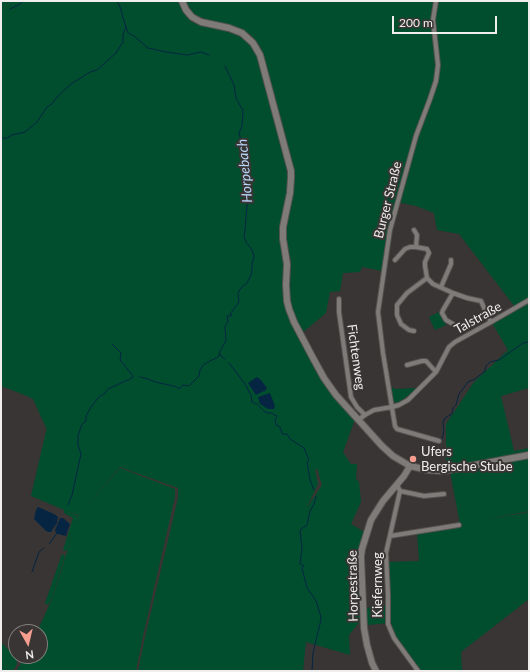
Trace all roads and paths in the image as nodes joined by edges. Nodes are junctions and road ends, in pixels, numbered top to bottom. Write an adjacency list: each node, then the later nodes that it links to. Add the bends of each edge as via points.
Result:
1 (182, 1): 19 (street, via 192,17 242,34 250,39 260,55 291,178 283,227 287,301 294,322 317,367 336,395)
2 (436, 1): 17 (street, Burger Straße, via 436,81 416,136 390,230 378,312)
3 (414, 230): 4 (street, via 417,235)
4 (416, 247): 5 (street, via 405,249); 7 (street, via 427,249 429,252 425,262)
5 (395, 260)
6 (451, 260): 8 (street, via 452,264)
7 (427, 278): 8 (street); 14 (street, via 407,293 397,305 398,320 409,330)
8 (441, 287): 9 (street)
9 (453, 293): 12 (street, via 481,301); 13 (street, via 442,313 446,320)
10 (339, 299): 18 (street, Fichtenweg, via 351,397)
11 (529, 300): 12 (street, Talstraße)
12 (491, 322): 16 (street, Talstraße, via 449,347)
13 (453, 324)
14 (414, 331)
15 (407, 365): 16 (street, via 422,360)
16 (436, 372): 17 (street, Talstraße, via 408,400)
17 (392, 407): 18 (street, Talstraße); 20 (street, via 397,429)
18 (365, 414): 19 (street, Talstraße)
19 (358, 420): 22 (street, via 382,446)
20 (439, 441)
21 (529, 455): 22 (street, via 443,470)
22 (410, 466): 23 (street, Horpestraße)
23 (399, 488): 24 (street, via 424,496); 26 (street, Kiefernweg); 27 (street, Horpestraße, via 383,501 371,520 361,557 364,628)
24 (444, 494)
25 (459, 525): 26 (street)
26 (390, 536): 28 (street, Kiefernweg, via 386,553 388,624 394,638)
27 (376, 671)
28 (418, 671)

